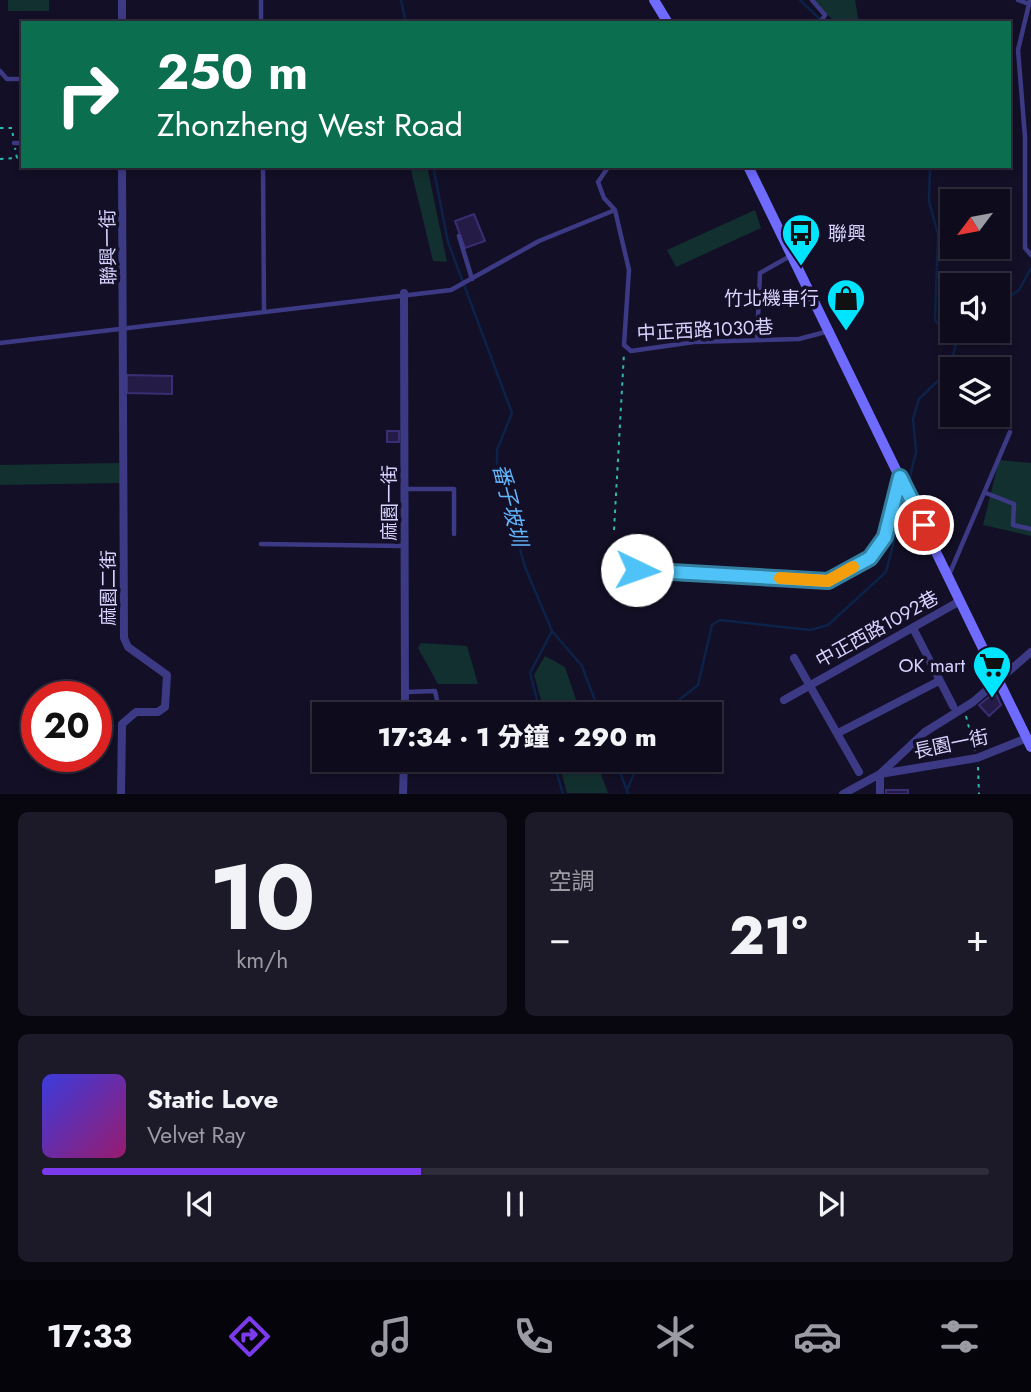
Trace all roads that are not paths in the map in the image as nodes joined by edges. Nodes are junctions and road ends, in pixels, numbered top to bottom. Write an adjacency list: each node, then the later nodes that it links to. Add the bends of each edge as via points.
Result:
1 (122, 0): 7 (street)
2 (261, 0): 8 (lane)
3 (654, 0): 9 (main road)
4 (812, 0): 10 (lane, via 825,15)
5 (1018, 0): 6 (lane)
6 (1030, 2): 13 (lane, via 1018,50)
7 (122, 21)
8 (261, 21)
9 (667, 21)
10 (821, 21)
11 (0, 71): 12 (lane, via 6,79)
12 (21, 79)
13 (1028, 134): 23 (lane)
14 (14, 143): 15 (lane)
15 (21, 143)
16 (122, 168): 29 (street, 聯興一街)
17 (263, 168): 28 (lane)
18 (608, 168): 20 (lane, via 598,182)
19 (749, 168): 25 (main road)
20 (615, 211): 26 (lane, via 539,241); 31 (lane, 中正西路1030巷, via 629,270 624,345 631,351)
21 (460, 236): 26 (lane)
22 (1031, 243): 23 (lane)
23 (1025, 248): 24 (lane)
24 (1030, 255)
25 (792, 256): 30 (main road); 31 (lane, via 760,273)
26 (472, 279): 27 (lane, via 458,287)
27 (404, 293): 28 (lane); 35 (street, 麻園一街)
28 (264, 310): 29 (lane)
29 (125, 328): 32 (lane); 60 (street, 麻園二街, via 124,638 128,647 167,675 168,696 158,712 136,712 122,724)
30 (829, 331): 31 (lane, 中正西路1030巷, via 799,339); 34 (main road)
31 (757, 340)
32 (0, 343)
33 (1010, 432): 36 (lane)
34 (900, 477): 41 (lane, via 885,537 870,558 828,581); 42 (main road)
35 (405, 489): 38 (lane, via 454,489); 40 (street, 麻園一街)
36 (986, 493): 37 (lane, via 1014,504 1013,525); 42 (lane)
37 (1031, 529)
38 (454, 534)
39 (261, 544): 40 (lane)
40 (405, 545): 50 (street, 麻園一街)
41 (637, 570)
42 (948, 575): 43 (main road)
43 (960, 601): 44 (street, 中正西路1092巷); 48 (main road)
44 (913, 628): 47 (street); 49 (street, 中正西路1092巷)
45 (1031, 652): 48 (street, 長園一街)
46 (794, 657): 49 (street)
47 (939, 681): 54 (street); 55 (street)
48 (999, 681): 56 (main road); 59 (street, 長園一街, via 925,732)
49 (810, 685): 51 (street, 中正西路1092巷); 55 (street, 中正西路1092巷)
50 (405, 692): 52 (street, 麻園一街); 53 (lane, via 435,691)
51 (784, 700)
52 (405, 702)
53 (437, 702)
54 (953, 706)
55 (838, 733): 58 (street, 中正西路1092巷)
56 (1029, 743): 59 (street, 長園一街, via 977,758)
57 (404, 772): 61 (street)
58 (859, 772)
59 (880, 774): 62 (street, 長園一街); 63 (street)
60 (121, 793)
61 (403, 793)
62 (843, 793)
63 (880, 793)

